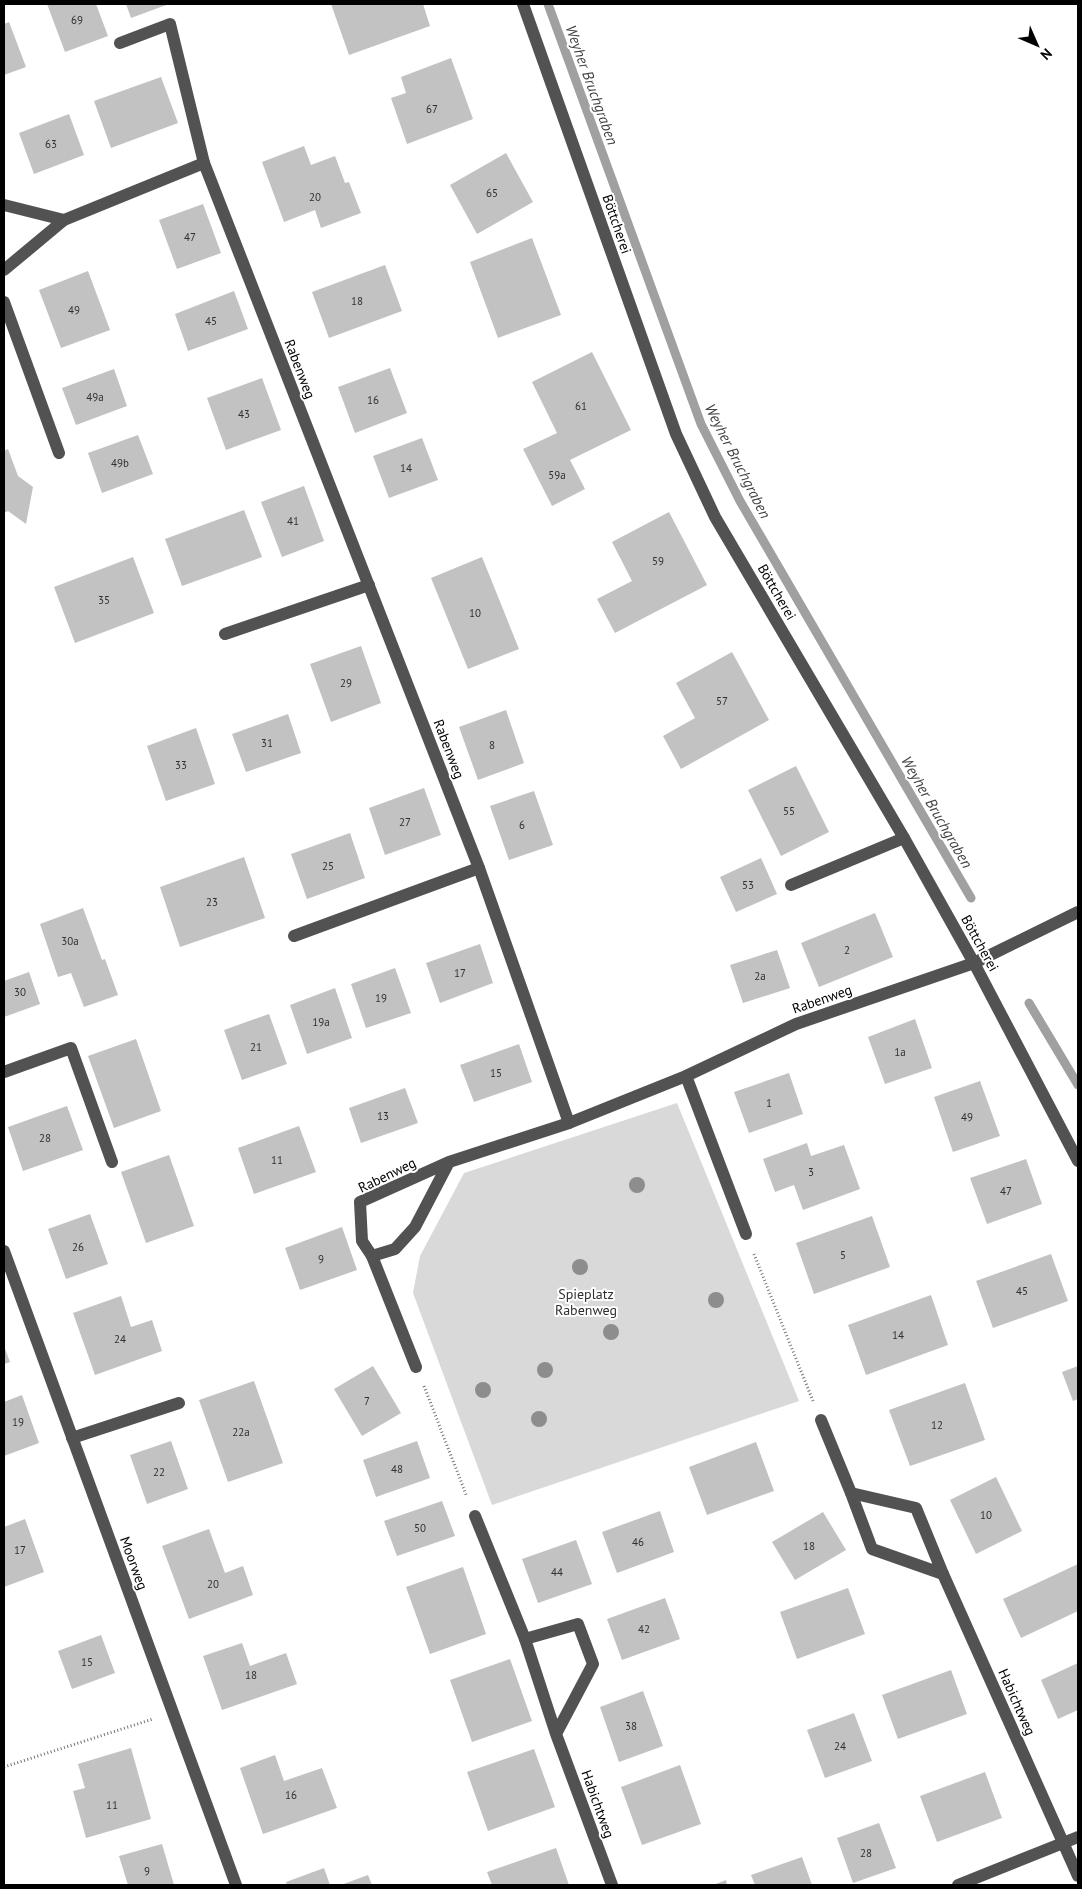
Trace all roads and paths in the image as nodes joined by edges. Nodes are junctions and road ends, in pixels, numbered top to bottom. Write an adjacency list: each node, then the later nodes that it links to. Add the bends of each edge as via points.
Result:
1 (524, 4): 11 (street, Böttcherei, via 676,434 715,517)
2 (120, 43): 3 (street, Rabenweg, via 170,24)
3 (204, 163): 5 (street); 9 (street, Rabenweg)
4 (4, 205): 5 (street)
5 (64, 220): 6 (street)
6 (4, 270)
7 (4, 302): 8 (street)
8 (59, 452)
9 (369, 585): 10 (street); 12 (street, Rabenweg)
10 (225, 634)
11 (904, 838): 13 (street); 16 (street, Böttcherei)
12 (479, 868): 15 (street); 19 (street, Rabenweg)
13 (791, 885)
14 (1078, 912): 16 (street, Rabenweg)
15 (294, 936)
16 (974, 963): 18 (street, Rabenweg, via 796,1024); 22 (street, Böttcherei)
17 (4, 1072): 20 (street, via 71,1048)
18 (686, 1076): 19 (street, Rabenweg); 23 (street)
19 (569, 1123): 21 (street, Rabenweg)
20 (112, 1162)
21 (449, 1162): 25 (street, via 415,1227 395,1249); 25 (street, Rabenweg, via 360,1202 362,1241)
22 (1078, 1162)
23 (746, 1234): 28 (path)
24 (4, 1251): 29 (street, Moorweg)
25 (372, 1256): 26 (street, Rabenweg)
26 (416, 1367): 31 (path)
27 (179, 1403): 29 (street)
28 (821, 1420): 30 (street)
29 (72, 1438): 34 (street, Moorweg)
30 (851, 1493): 32 (street, via 872,1549); 32 (street, Habichtweg, via 916,1508)
31 (475, 1516): 33 (street, Habichtweg)
32 (943, 1574): 38 (street, Habichtweg)
33 (525, 1639): 35 (street, Habichtweg); 35 (street, via 578,1624 593,1664)
34 (174, 1713): 36 (path); 40 (street, Moorweg)
35 (556, 1734): 41 (street, Habichtweg)
36 (4, 1767)
37 (1078, 1837): 38 (street)
38 (1063, 1843): 39 (street, Habichtweg); 42 (street)
39 (1078, 1876)
40 (236, 1885)
41 (612, 1885)
42 (958, 1885)

